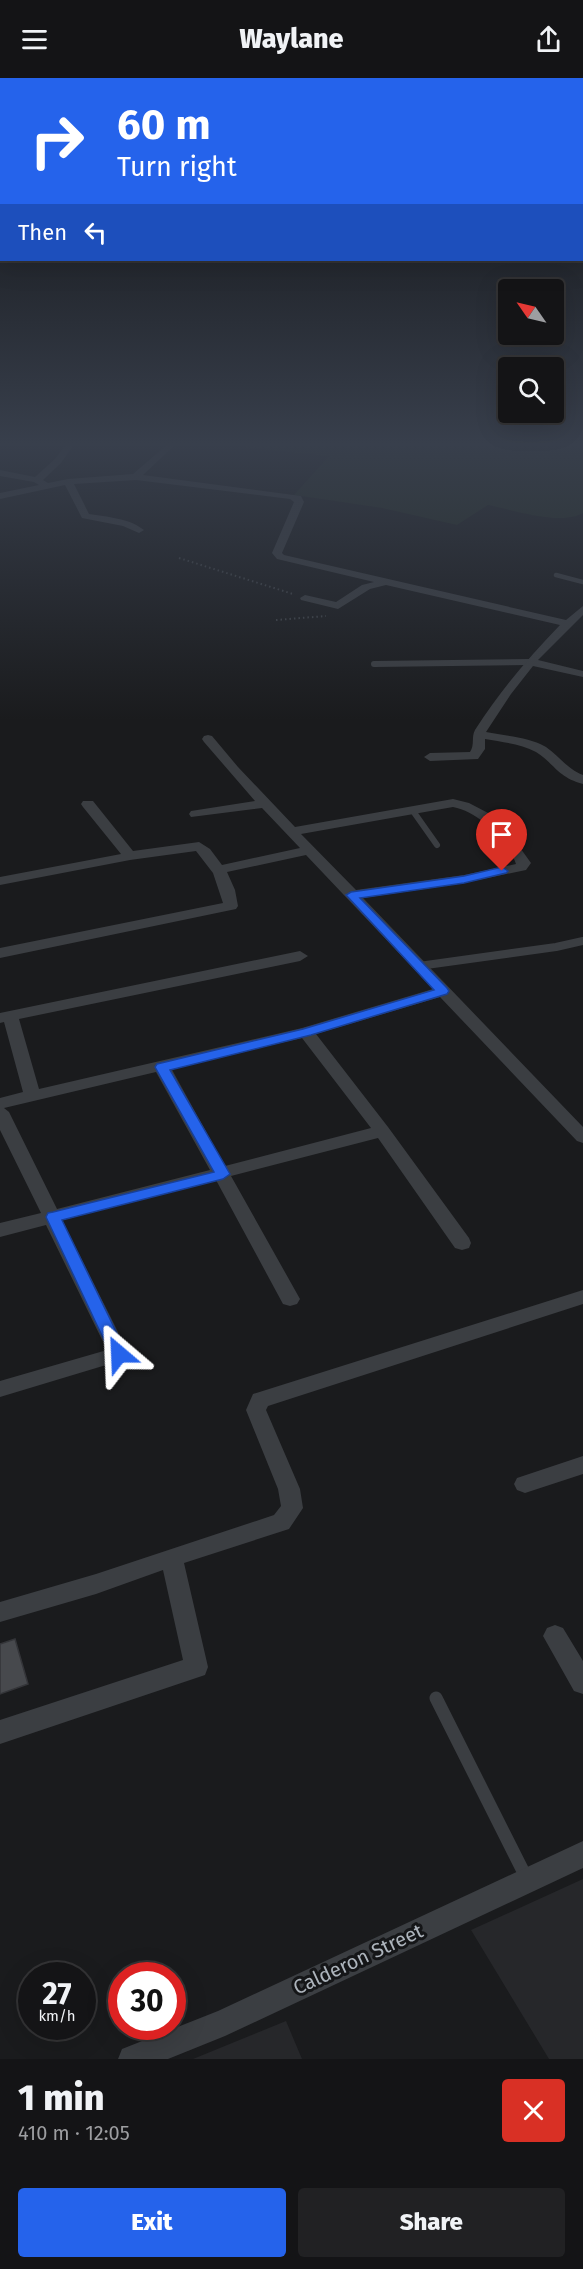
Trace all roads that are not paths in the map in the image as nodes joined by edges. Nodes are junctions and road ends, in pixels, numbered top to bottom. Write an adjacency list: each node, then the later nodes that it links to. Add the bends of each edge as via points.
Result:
1 (285, 535): 3 (street, via 278,555)
2 (556, 575): 4 (lane)
3 (386, 582): 5 (street, via 366,587 338,606); 7 (street)
4 (583, 582)
5 (305, 598)
6 (583, 609): 7 (street)
7 (568, 624): 8 (street)
8 (530, 662): 9 (lane); 10 (street); 11 (street)
9 (374, 664)
10 (583, 674)
11 (479, 734): 13 (street, via 479,749 474,756); 14 (street, via 531,745 564,772)
12 (208, 739): 15 (street)
13 (430, 757)
14 (583, 780)
15 (266, 803): 18 (street); 19 (street)
16 (88, 804): 22 (street)
17 (413, 811): 19 (street); 20 (lane); 25 (street, via 453,803 473,808 504,832 524,863 521,867 464,879)
18 (196, 814)
19 (293, 831): 21 (street)
20 (437, 845)
21 (309, 850): 23 (street); 25 (street)
22 (130, 856): 23 (street, via 199,846); 24 (street)
23 (217, 870): 27 (street, via 230,894 231,906)
24 (0, 881)
25 (351, 895): 29 (street)
26 (583, 941): 29 (lane)
27 (0, 953)
28 (300, 956): 31 (street)
29 (419, 966): 30 (street)
30 (442, 991): 32 (street); 38 (street)
31 (5, 1017): 34 (street)
32 (306, 1032): 33 (street); 37 (street)
33 (162, 1067): 34 (street); 39 (street)
34 (33, 1096): 35 (street)
35 (0, 1103)
36 (0, 1112): 40 (street)
37 (382, 1131): 39 (street); 42 (street)
38 (583, 1137)
39 (223, 1174): 40 (street); 44 (street)
40 (53, 1217): 41 (street); 45 (street, via 119,1354)
41 (0, 1230)
42 (462, 1244)
43 (583, 1297): 48 (street, via 260,1400 256,1410 289,1489 292,1508 281,1522)
44 (290, 1299)
45 (0, 1389)
46 (583, 1465): 47 (street)
47 (525, 1484)
48 (172, 1558): 49 (street); 53 (street, via 196,1667)
49 (0, 1612)
50 (555, 1636): 51 (street)
51 (583, 1683)
52 (436, 1698): 55 (lane)
53 (0, 1732)
54 (583, 1854): 55 (street, Calderon Street)
55 (527, 1879): 56 (street, Calderon Street, via 225,2022)
56 (136, 2058)

